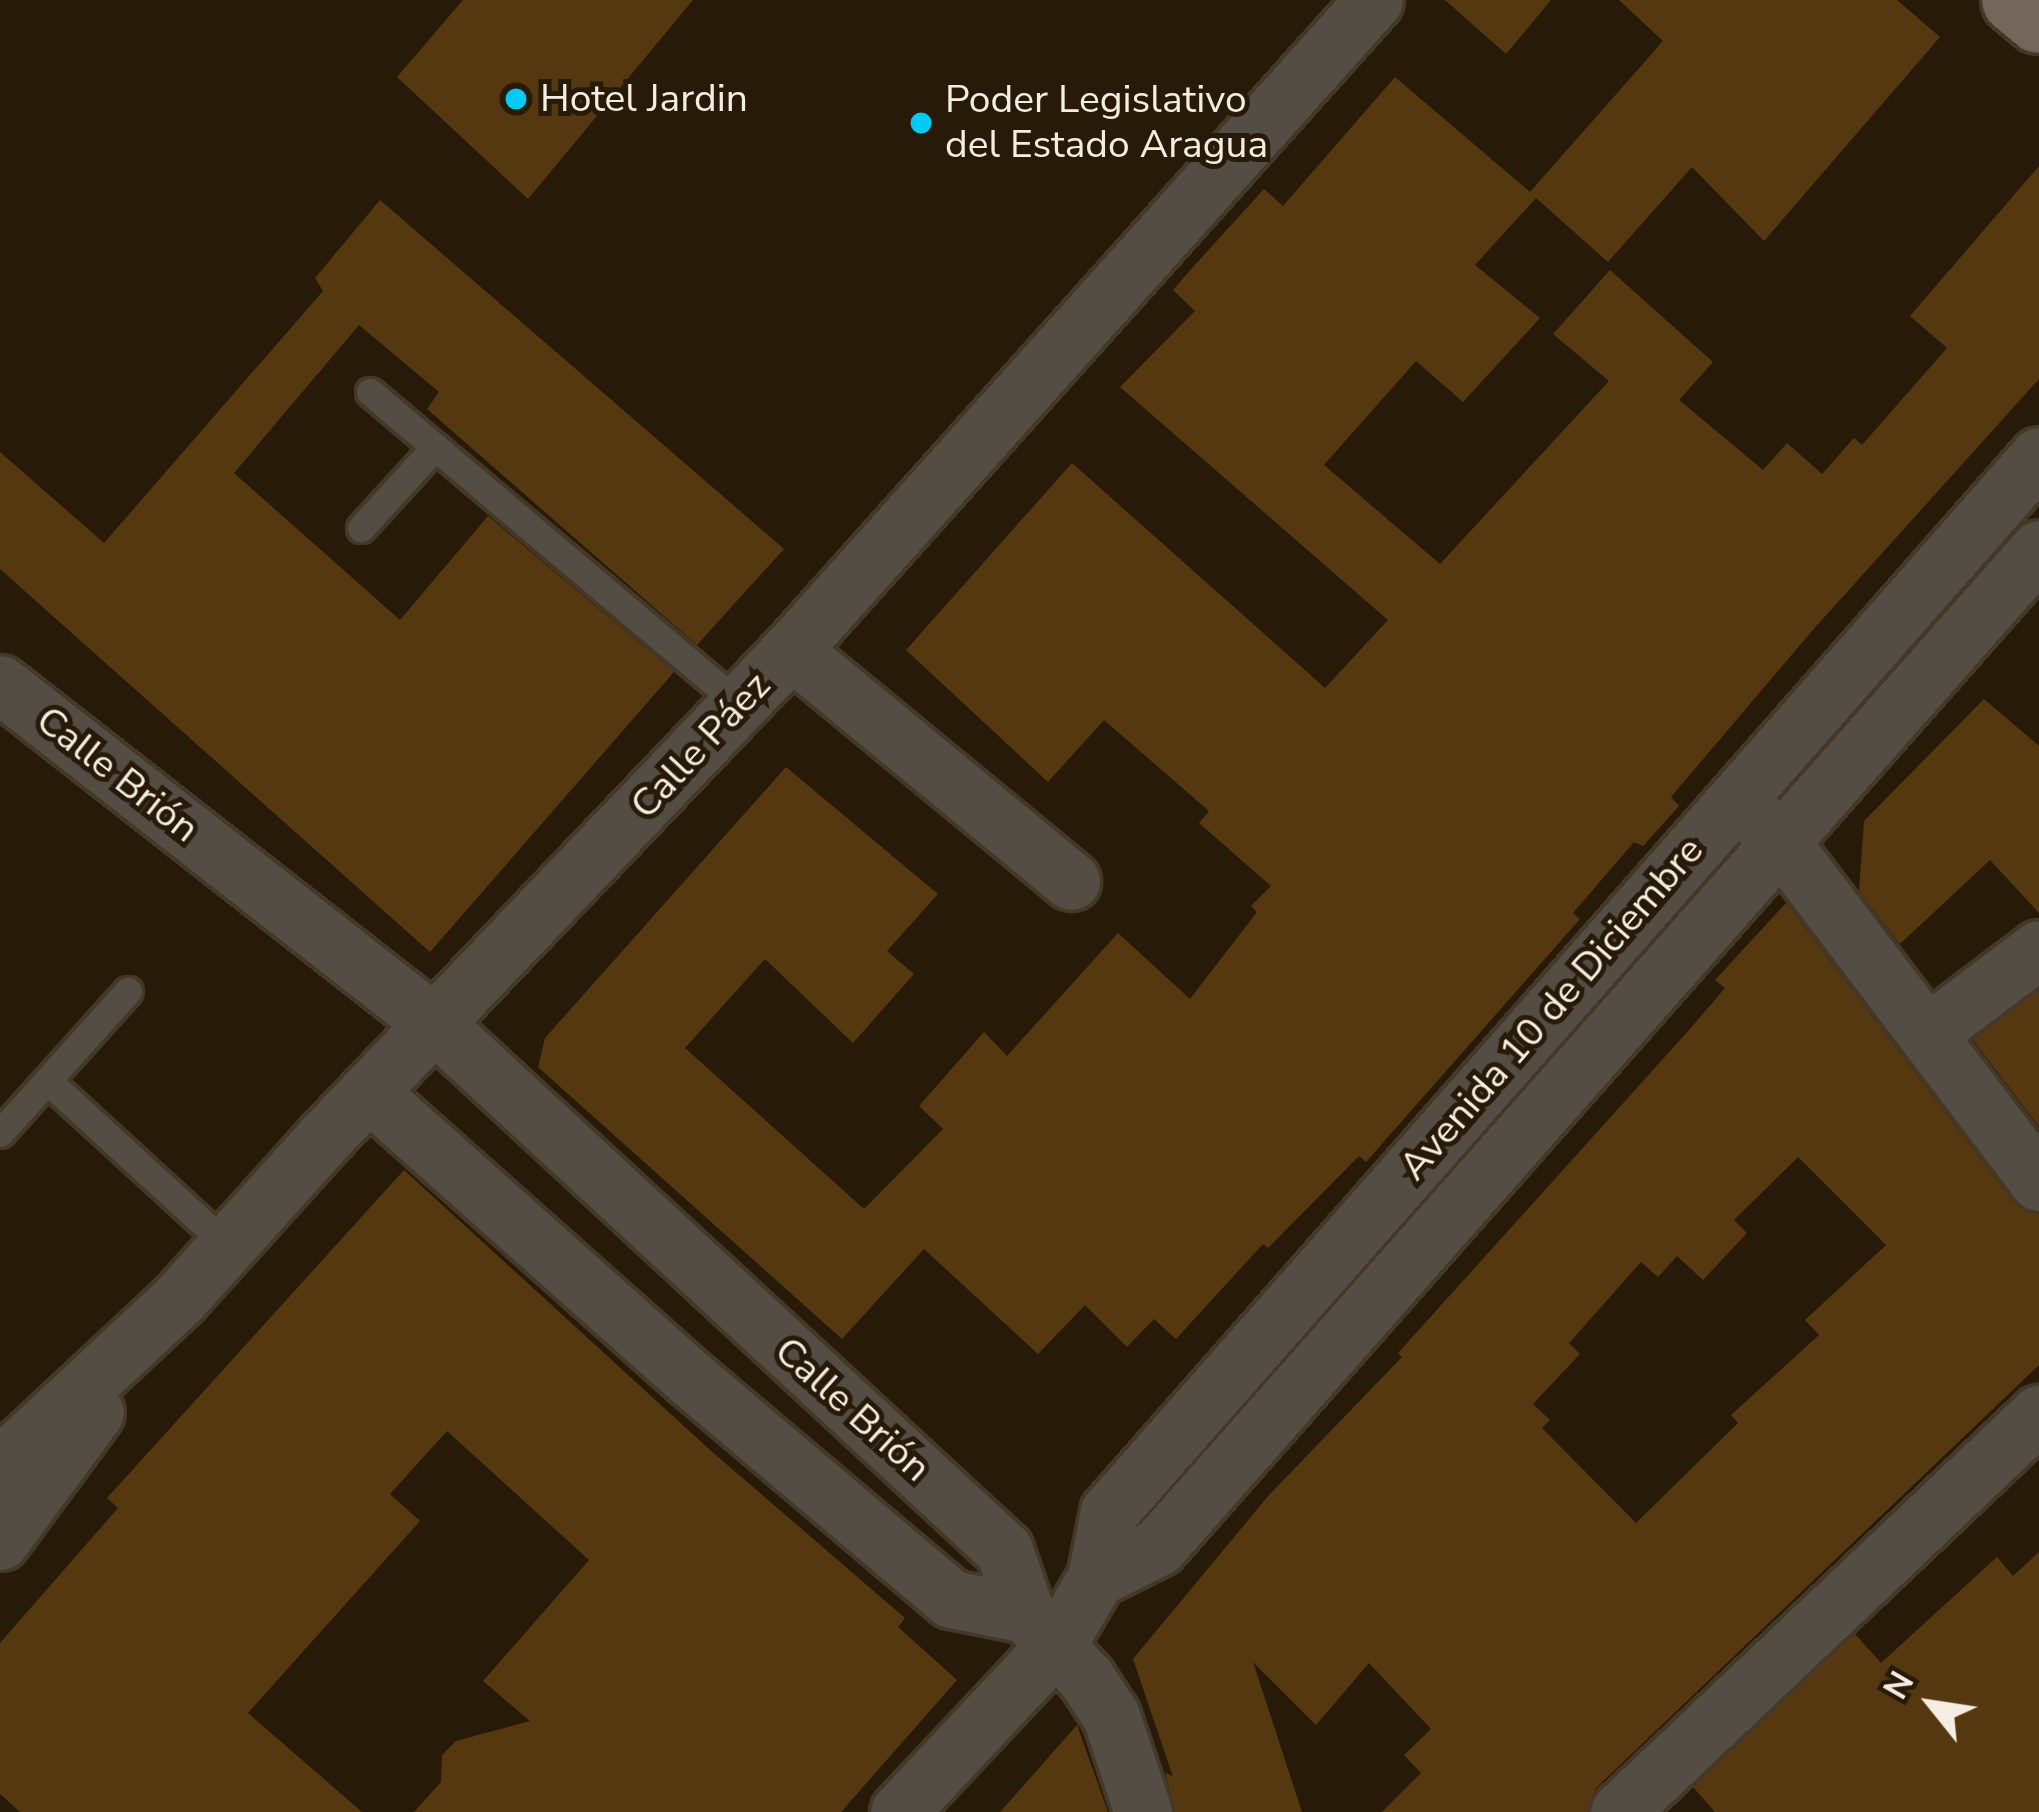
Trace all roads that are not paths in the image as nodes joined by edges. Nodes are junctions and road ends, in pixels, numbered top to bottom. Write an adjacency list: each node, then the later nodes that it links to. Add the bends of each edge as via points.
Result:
1 (1374, 0): 9 (street, Calle Páez)
2 (2014, 0): 3 (street)
3 (2039, 20)
4 (370, 392): 5 (lane)
5 (435, 447): 7 (lane); 11 (lane)
6 (2039, 456): 12 (street, Avenida 10 de Diciembre)
7 (362, 528)
8 (2039, 549): 13 (street, Avenida 10 de Diciembre)
9 (791, 650): 11 (street, Calle Páez); 14 (street)
10 (0, 684): 17 (street, Calle Brión)
11 (740, 704): 17 (street, Calle Páez)
12 (1737, 799): 13 (street); 30 (street, Avenida 10 de Diciembre, via 1109,1512)
13 (1780, 841): 18 (street); 30 (street, Avenida 10 de Diciembre, via 1158,1546)
14 (1071, 881)
15 (2039, 949): 18 (street)
16 (128, 991): 19 (lane)
17 (436, 1025): 20 (street, Calle Páez); 25 (street, Calle Brión)
18 (1928, 1033): 22 (street)
19 (49, 1082): 21 (lane); 23 (lane)
20 (371, 1094): 23 (street, Calle Páez); 26 (street, Calle Brión)
21 (0, 1133)
22 (2039, 1182)
23 (228, 1246): 24 (street, Calle Páez)
24 (180, 1298): 28 (street, Calle Páez); 29 (street)
25 (750, 1317): 26 (street); 31 (street, Calle Brión, via 1004,1550)
26 (692, 1380): 31 (street, Calle Brión, via 951,1598)
27 (2039, 1414): 34 (street)
28 (0, 1466)
29 (0, 1541)
30 (1096, 1578): 31 (street, Avenida 10 de Diciembre)
31 (1041, 1629): 32 (street, Avenida 10 de Diciembre); 33 (street, via 1111,1716)
32 (899, 1812)
33 (1143, 1812)
34 (1619, 1812)

